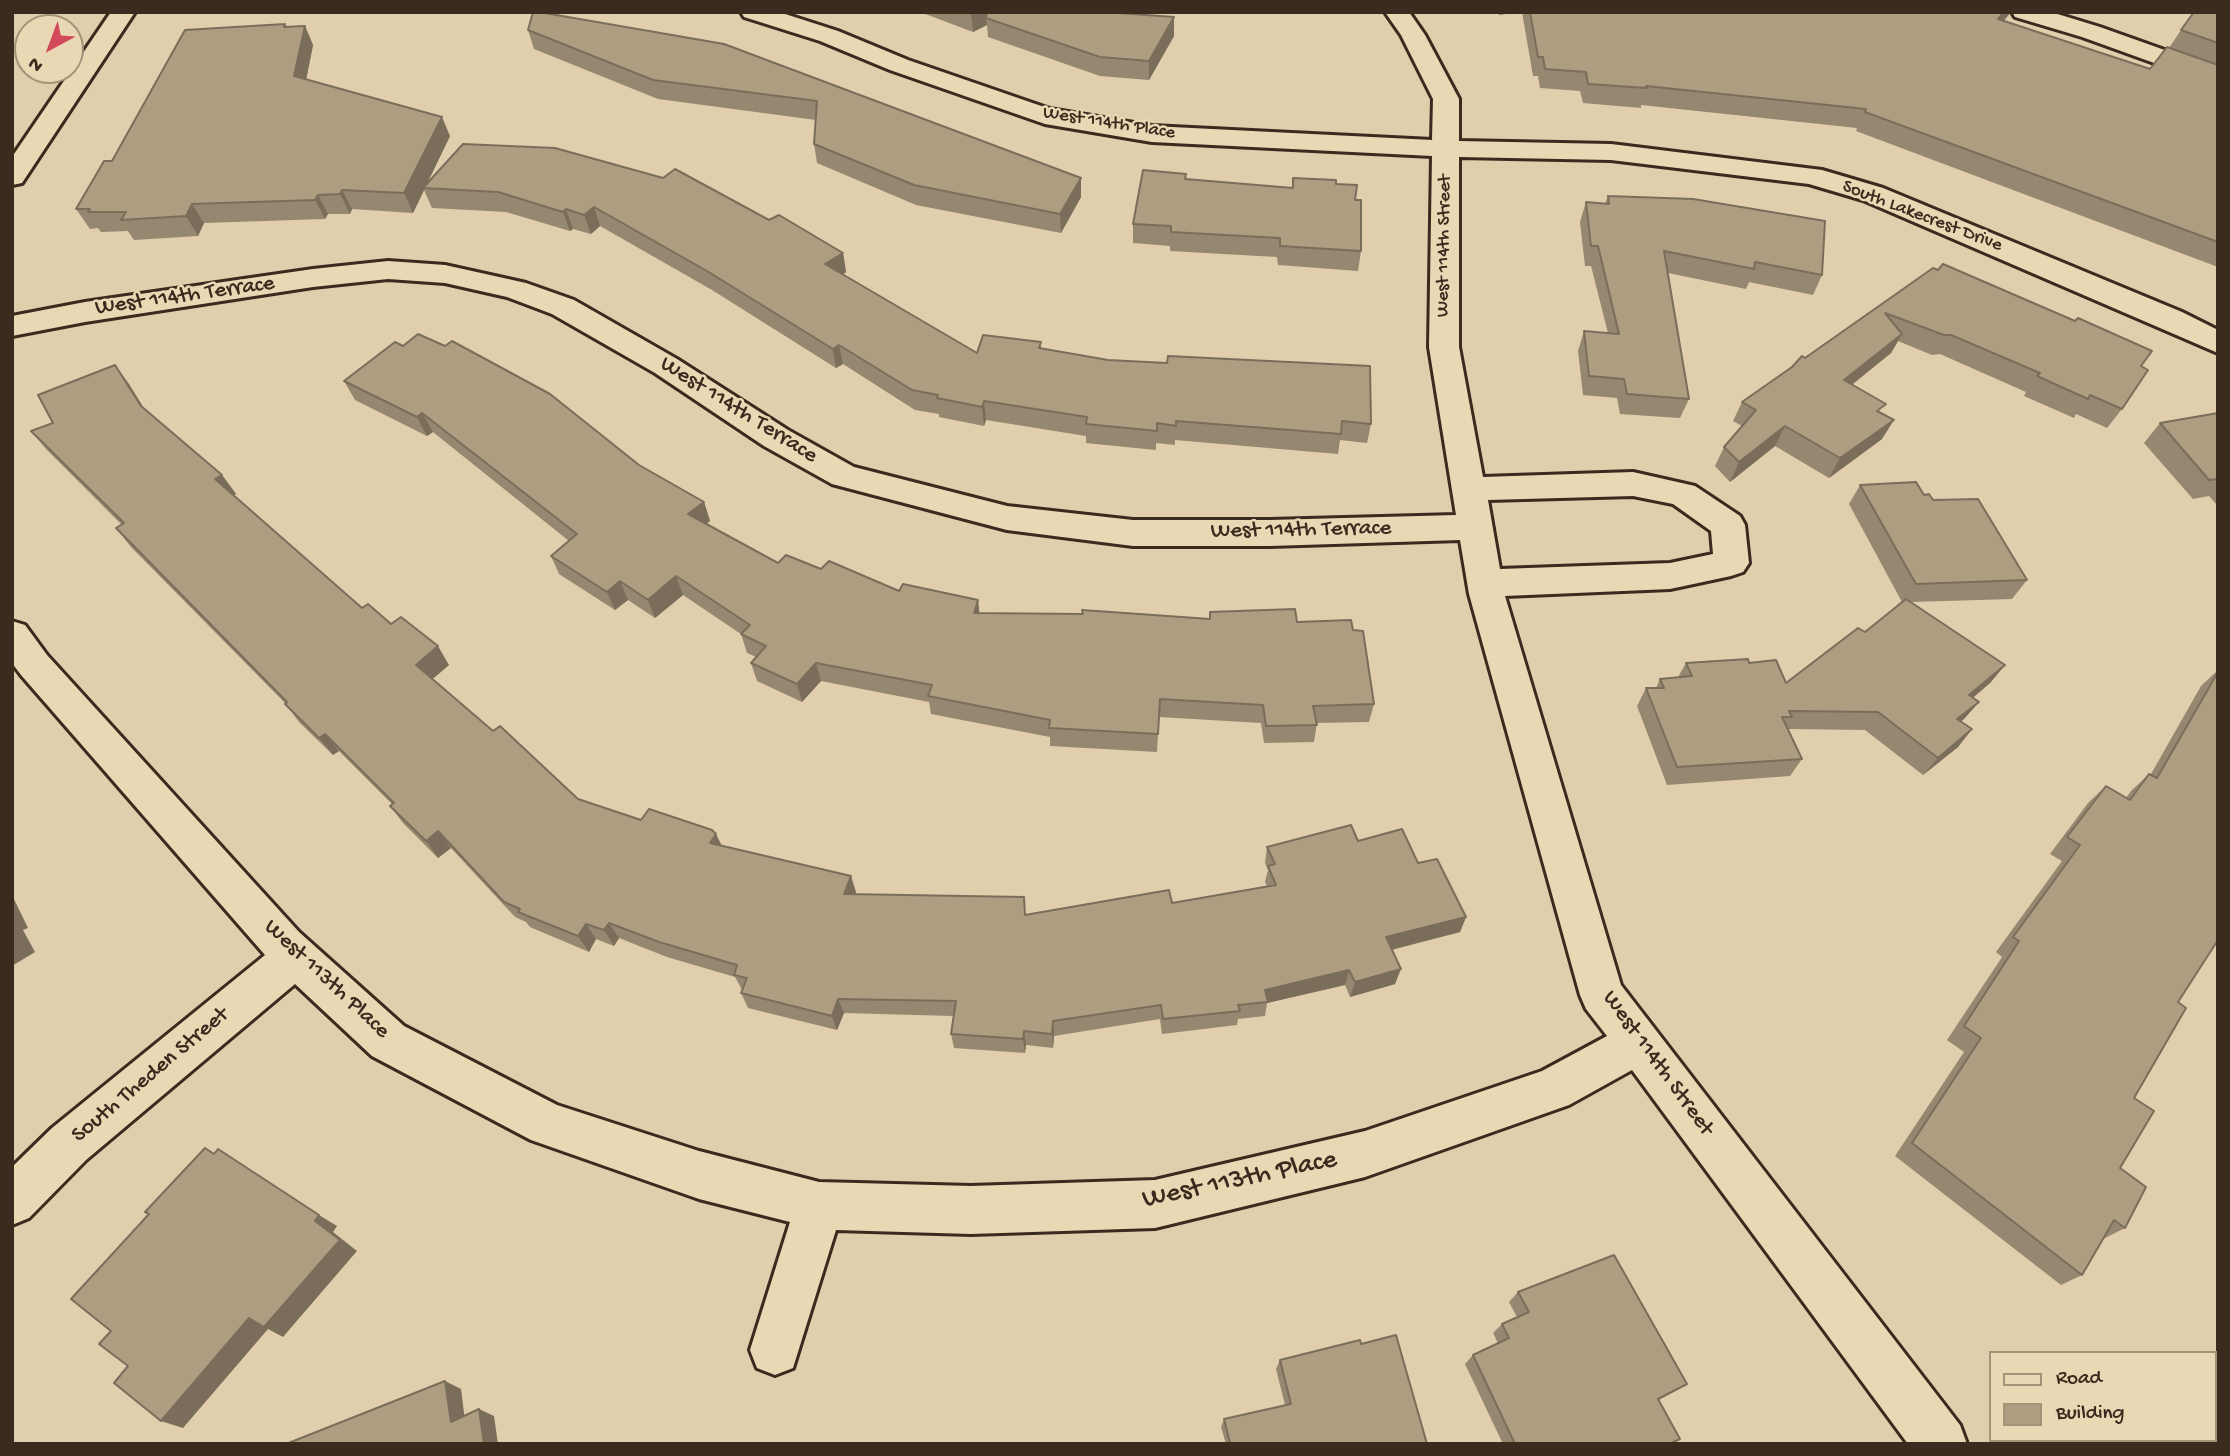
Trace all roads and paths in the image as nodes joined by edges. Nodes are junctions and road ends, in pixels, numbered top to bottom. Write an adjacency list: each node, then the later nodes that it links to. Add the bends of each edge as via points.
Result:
1 (123, 12): 9 (street)
2 (753, 12): 8 (street, West 114th Place, via 1045,116 1153,134)
3 (1397, 12): 8 (street, West 114th Street, via 1446,99)
4 (2024, 12): 6 (street)
5 (2107, 12): 6 (street)
6 (2091, 33): 7 (street)
7 (2218, 78)
8 (1464, 149): 11 (street, South Lakecrest Drive, via 1611,152 1812,176 1873,194 2171,319); 12 (street, West 114th Street, via 1444,347)
9 (12, 177)
10 (12, 326): 13 (street, West 114th Terrace, via 326,277 388,270 445,274 563,307 844,476 1007,518 1133,533)
11 (2218, 344)
12 (1470, 489): 13 (street, West 114th Street); 14 (street, via 1633,484 1683,494 1728,525 1731,563 1670,576)
13 (1476, 527): 14 (street, West 114th Street)
14 (1486, 583): 17 (street, West 114th Street, via 1602,995)
15 (12, 635): 16 (street, West 113th Place)
16 (295, 957): 18 (street, South Theden Street, via 68,1144); 19 (street, West 113th Place, via 388,1041 547,1124 699,1175)
17 (1638, 1043): 19 (street, West 113th Place, via 1553,1089 1365,1154 1155,1204 971,1210); 21 (street, West 114th Street)
18 (12, 1201)
19 (819, 1206): 20 (street)
20 (775, 1350)
21 (1941, 1444)

